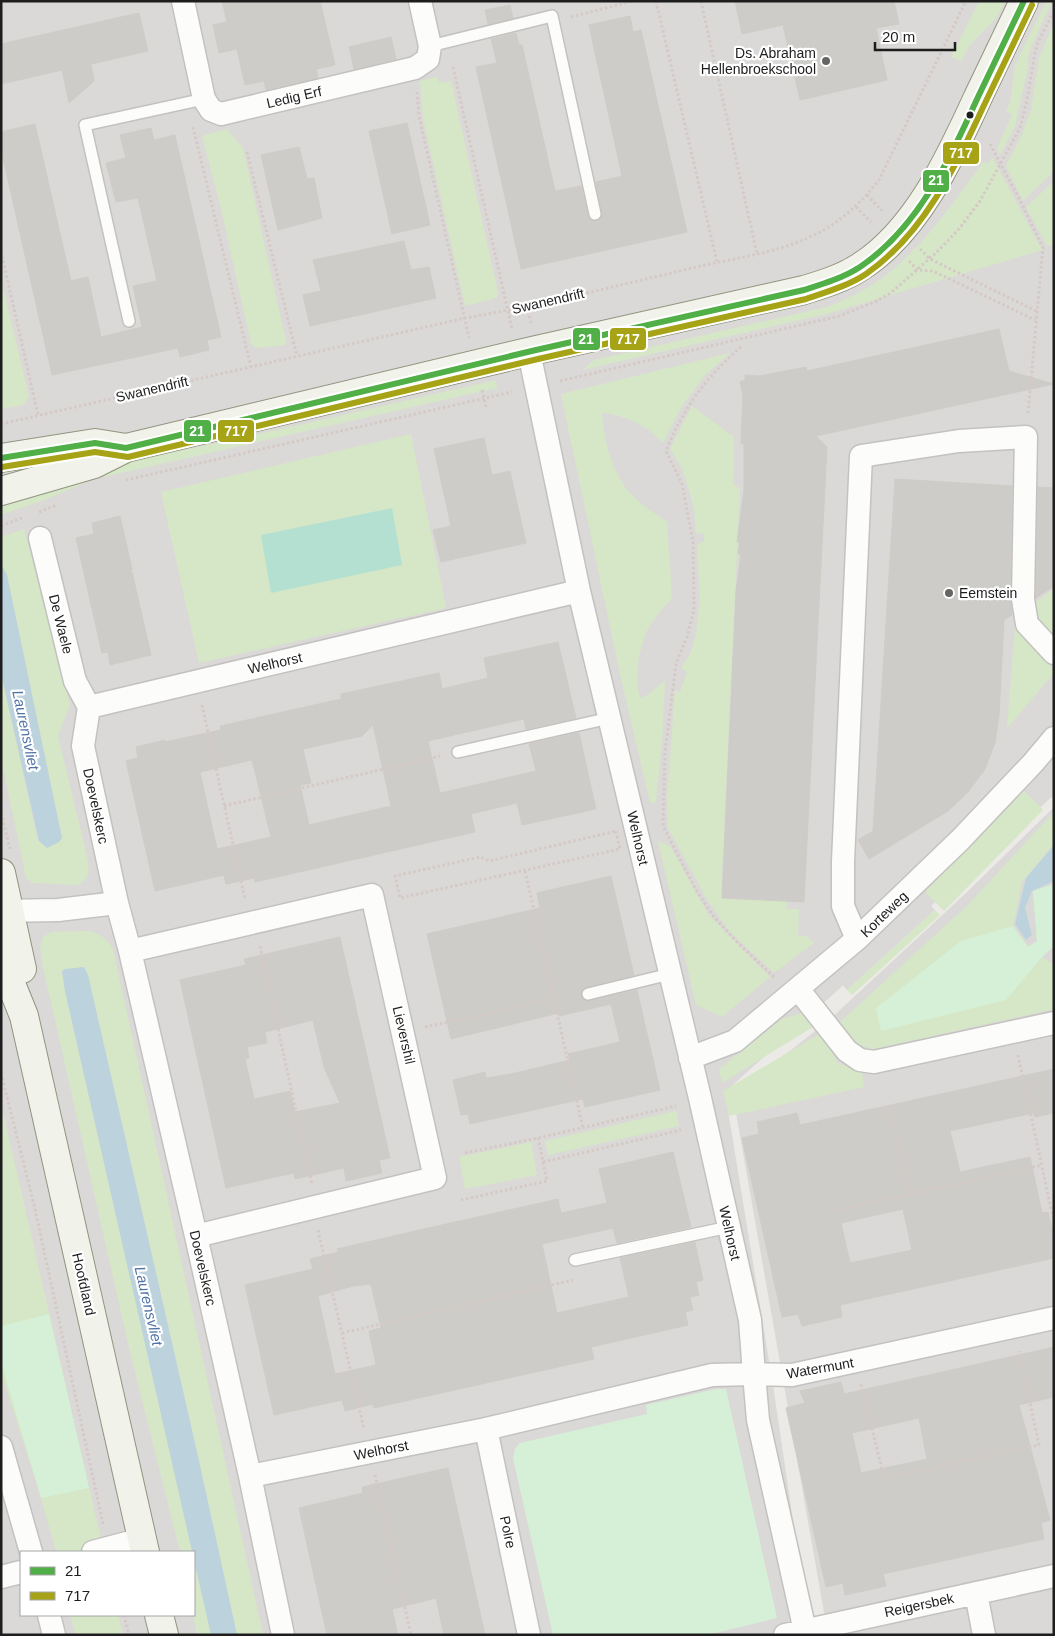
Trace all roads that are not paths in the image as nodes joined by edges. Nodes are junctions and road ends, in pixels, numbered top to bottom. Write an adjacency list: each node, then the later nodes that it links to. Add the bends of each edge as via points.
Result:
1 (183, 1): 5 (street)
2 (420, 1): 4 (street)
3 (1024, 1): 8 (main road, via 969,119 932,187 896,236 861,266 830,283 788,294)
4 (438, 44): 5 (street, Ledig Erf, via 428,59 415,68 221,114); 6 (lane, via 552,16)
5 (195, 100): 7 (lane, via 86,125)
6 (595, 214)
7 (129, 321)
8 (529, 352): 9 (main road); 13 (street, Welhorst)
9 (126, 448): 10 (main road, via 95,443); 11 (main road, via 94,464)
10 (1, 458)
11 (1, 492)
12 (40, 538): 15 (street, De Waele, via 75,681)
13 (579, 592): 15 (street, Welhorst); 16 (street, Welhorst)
14 (1054, 653): 22 (street, via 1026,624 1023,600 1026,437 959,441 860,456 843,906)
15 (89, 707): 20 (street, Doevelskerc, via 84,746)
16 (610, 718): 18 (lane); 25 (street, Welhorst)
17 (1054, 738): 22 (street, Korteweg, via 960,840)
18 (458, 752)
19 (1, 873): 21 (main road, Hoofdland)
20 (117, 904): 21 (street); 24 (street, Doevelskerc)
21 (5, 911): 28 (main road, Hoofdland, via 23,974)
22 (857, 939): 26 (street, Korteweg)
23 (1, 947): 28 (main road, Hoofdland, via 9,979)
24 (130, 951): 32 (street, Doevelskerc); 32 (street, Lievershil, via 372,895 435,1178)
25 (670, 974): 27 (lane); 30 (street, Welhorst)
26 (795, 992): 29 (street, via 847,1051 860,1060 874,1062); 30 (street, Korteweg, via 735,1041)
27 (588, 994)
28 (24, 1016): 39 (main road, Hoofdland)
29 (1054, 1022)
30 (690, 1058): 31 (street, Welhorst)
31 (729, 1227): 33 (lane); 35 (street, Welhorst, via 750,1320)
32 (196, 1236): 38 (street, Doevelskerc)
33 (575, 1260)
34 (1054, 1318): 35 (street, Watermunt, via 792,1375)
35 (754, 1374): 36 (street, Welhorst, via 712,1375); 48 (street, via 758,1420)
36 (486, 1429): 38 (street, Welhorst); 52 (street, Polre)
37 (1, 1447): 41 (street)
38 (250, 1476): 51 (street, Doevelskerc)
39 (144, 1546): 40 (street)
40 (101, 1550)
41 (31, 1551)
42 (20, 1572): 44 (street)
43 (1054, 1576): 45 (street, Reigersbek)
44 (1, 1577)
45 (976, 1593): 48 (street, Reigersbek); 53 (street)
46 (49, 1616): 49 (street)
47 (159, 1616): 50 (main road)
48 (795, 1633)
49 (54, 1635)
50 (164, 1635)
51 (283, 1635)
52 (529, 1635)
53 (984, 1635)

